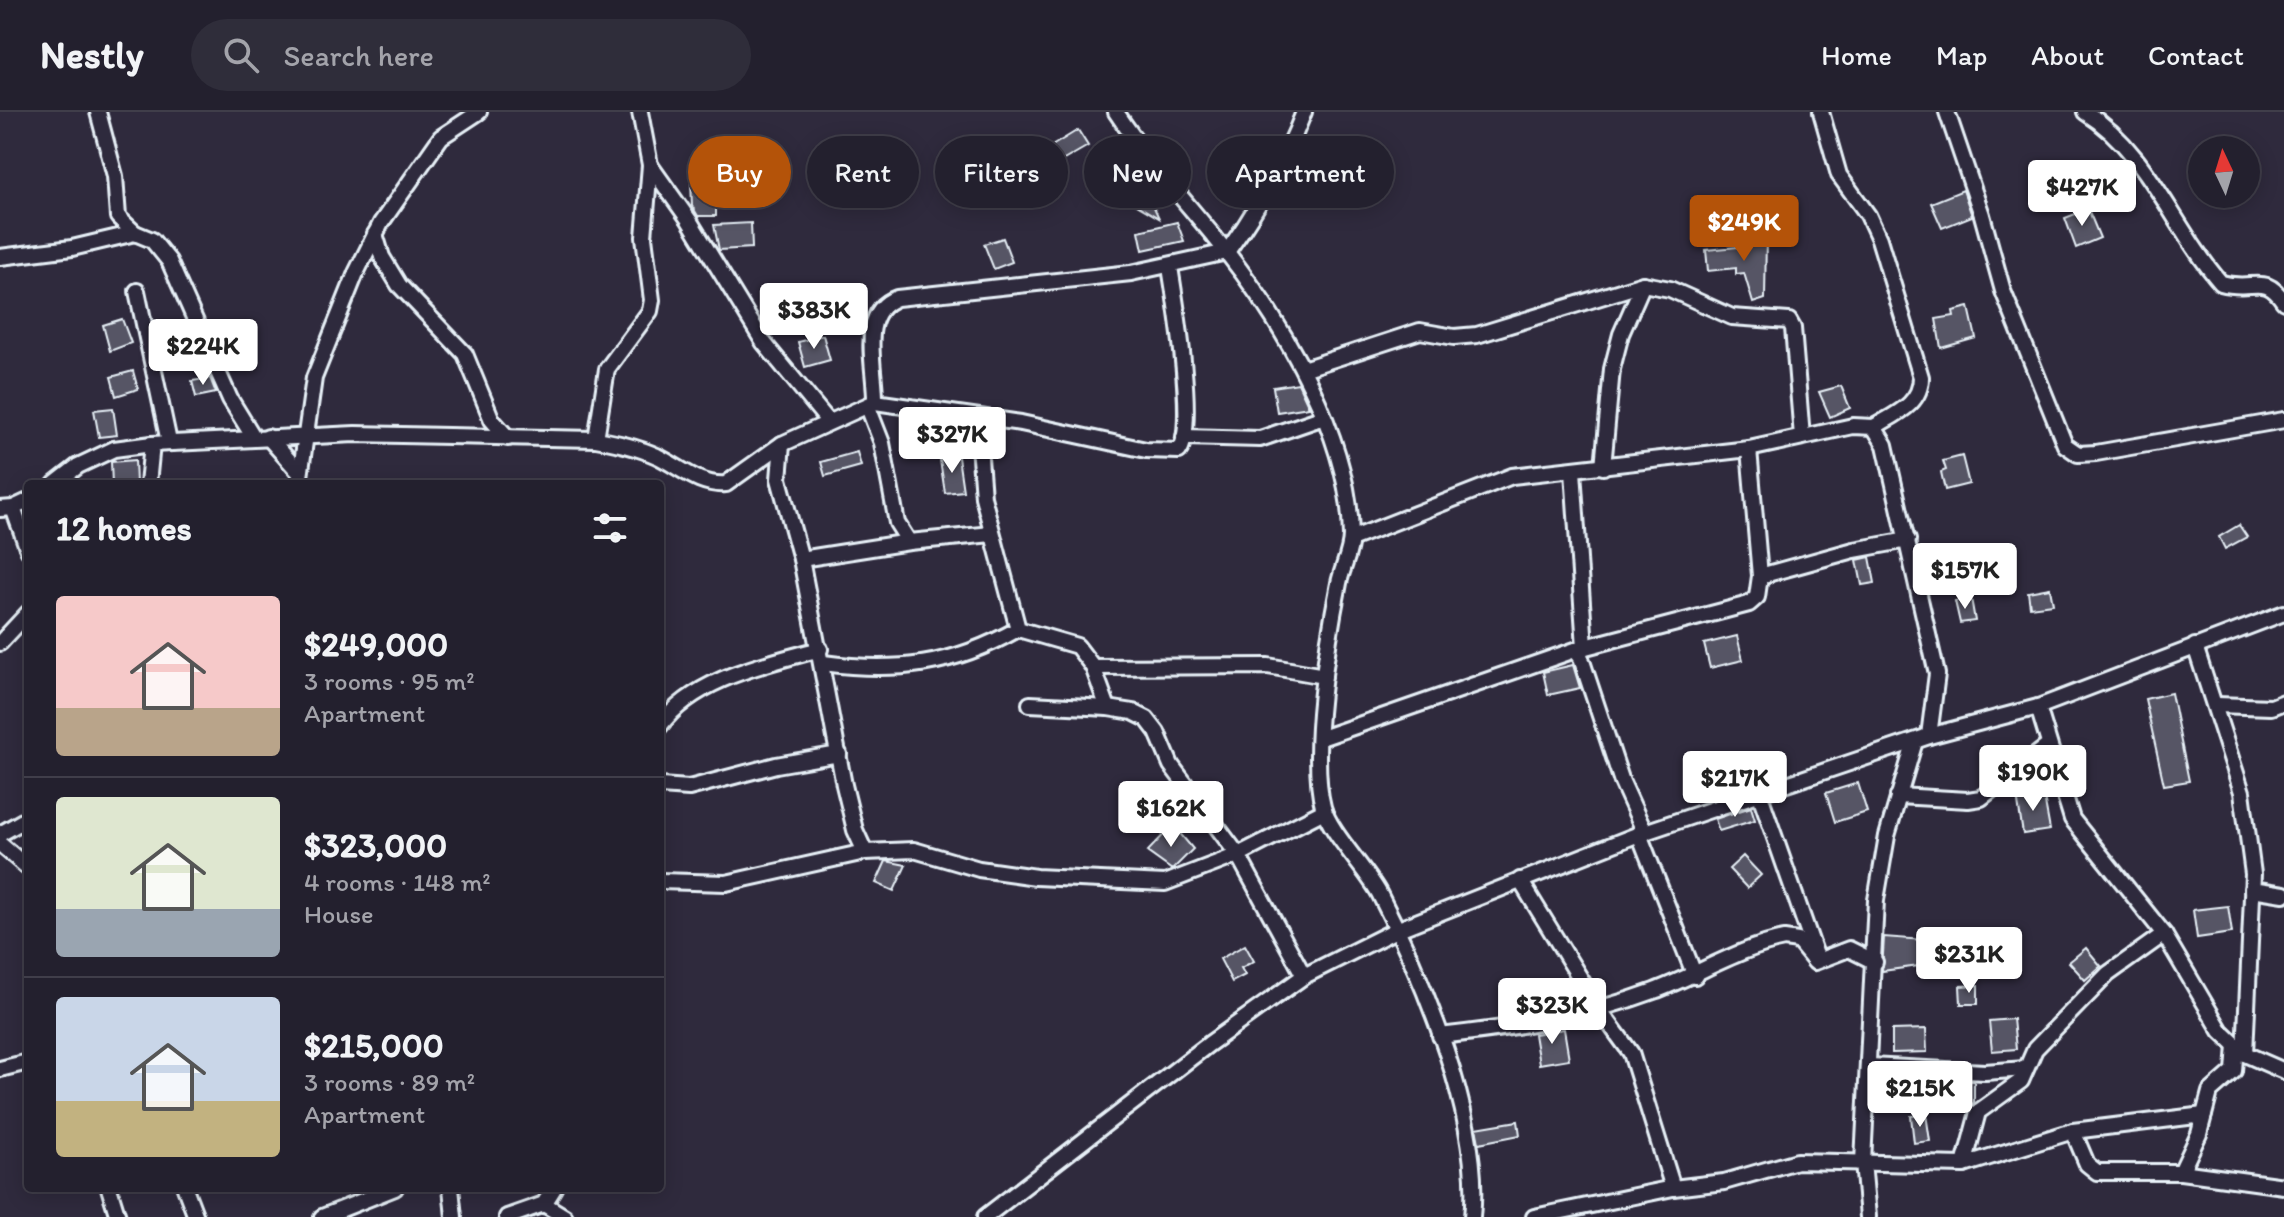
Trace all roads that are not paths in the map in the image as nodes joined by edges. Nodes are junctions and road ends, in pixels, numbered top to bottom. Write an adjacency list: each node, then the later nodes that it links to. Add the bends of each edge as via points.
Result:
1 (98, 112): 11 (street, via 115,176 118,217)
2 (479, 112): 12 (street, via 441,137)
3 (631, 112): 9 (street)
4 (1116, 112): 13 (street, via 1149,161)
5 (1302, 112): 13 (street, via 1262,203)
6 (1821, 112): 25 (street, via 1839,175 1879,239 1921,377 1916,400)
7 (1947, 112): 23 (street, via 2003,291 2065,445 2078,454 2096,453)
8 (2085, 112): 18 (street, via 2107,126 2130,152 2221,283 2242,288 2267,284)
9 (641, 118): 10 (street)
10 (650, 165): 24 (street, via 764,343); 31 (street, via 644,237 650,311 607,369)
11 (135, 233): 14 (street); 27 (street, via 152,240 169,261 230,399)
12 (375, 234): 26 (street, via 324,348 308,405); 30 (street, via 399,285 465,354 492,420)
13 (1227, 252): 15 (street); 19 (street)
14 (0, 257)
15 (1170, 267): 20 (street, via 883,303 871,332); 28 (street, via 1184,367)
16 (1643, 284): 19 (street, via 1477,335 1420,331); 29 (street, via 1670,289 1732,317 1789,321); 36 (street, via 1612,369)
17 (137, 291): 32 (street)
18 (2284, 302)
19 (1303, 369): 21 (street)
20 (871, 405): 22 (street); 24 (street); 46 (street, via 897,523)
21 (1324, 417): 28 (street, via 1260,439); 43 (street, via 1341,469)
22 (977, 419): 28 (street, via 1021,423 1146,450 1179,451); 42 (street, via 978,461)
23 (2284, 420)
24 (828, 421): 34 (street)
25 (1874, 427): 29 (street); 44 (street, via 1885,445)
26 (306, 436): 27 (street); 30 (street); 38 (street)
27 (261, 437): 32 (street); 38 (street)
28 (1184, 437)
29 (1802, 437): 35 (street)
30 (508, 438): 31 (street)
31 (596, 439): 34 (street, via 627,444 717,485 736,480)
32 (169, 442): 33 (street)
33 (152, 444): 39 (street, via 114,449); 40 (street)
34 (782, 444): 47 (street, via 779,479)
35 (1749, 449): 36 (street); 48 (street)
36 (1603, 467): 37 (street)
37 (1573, 471): 43 (street, via 1487,483); 54 (street)
38 (300, 478)
39 (60, 480)
40 (148, 480)
41 (7, 509): 45 (street)
42 (992, 534): 46 (street); 51 (street)
43 (1351, 539): 57 (street)
44 (1908, 540): 48 (street); 65 (street, via 1937,674)
45 (24, 542)
46 (909, 542): 47 (street)
47 (801, 559): 55 (street)
48 (1760, 576): 54 (street, via 1757,597 1749,604)
49 (2284, 613): 53 (street)
50 (24, 617): 52 (street)
51 (1018, 629): 55 (street, via 956,658 895,668); 56 (street, via 1068,641)
52 (0, 643)
53 (2195, 646): 60 (street); 61 (street)
54 (1582, 648): 64 (street); 74 (street)
55 (821, 656): 63 (street, via 751,668 692,696); 67 (street)
56 (1093, 667): 57 (street, via 1268,666); 62 (street)
57 (1324, 676): 64 (street)
58 (2284, 702): 60 (street, via 2271,707)
59 (1030, 704): 62 (street)
60 (2217, 705): 81 (street, via 2242,792)
61 (2038, 707): 65 (street); 66 (street)
62 (1108, 708): 77 (street, via 1147,719 1171,765)
63 (664, 721)
64 (1321, 738): 71 (street)
65 (1922, 738): 69 (street); 70 (street)
66 (2049, 745): 70 (street, via 1981,798); 84 (street, via 2072,819)
67 (839, 754): 68 (street, via 689,788); 76 (street, via 855,830)
68 (664, 786)
69 (1760, 795): 74 (street); 85 (street)
70 (1898, 796): 86 (street, via 1878,885)
71 (1324, 811): 77 (street); 83 (street)
72 (24, 820): 73 (street)
73 (0, 834)
74 (1642, 834): 79 (street); 88 (street)
75 (0, 844): 78 (street)
76 (865, 852): 77 (street, via 914,850 979,869 1117,883 1165,883); 80 (street, via 726,883)
77 (1238, 855): 87 (street)
78 (24, 865)
79 (1520, 880): 83 (street); 89 (street)
80 (664, 881)
81 (2252, 889): 82 (street); 91 (street)
82 (2284, 894)
83 (1396, 930): 87 (street); 90 (street)
84 (2164, 934): 91 (street, via 2221,1031); 95 (street, via 2108,974 2040,1043)
85 (1818, 962): 86 (street, via 1849,949); 88 (street, via 1798,941 1784,939)
86 (1875, 962): 93 (street)
87 (1304, 976): 116 (street)
88 (1695, 976): 89 (street)
89 (1599, 1009): 90 (street, via 1532,1025); 103 (street, via 1631,1053)
90 (1440, 1036): 117 (street, via 1471,1142)
91 (2240, 1049): 96 (street); 97 (street, via 2234,1071 2210,1092)
92 (24, 1063): 94 (street)
93 (1869, 1066): 95 (street); 99 (street)
94 (0, 1069)
95 (2025, 1069): 100 (street, via 2021,1081 1978,1112)
96 (2284, 1071)
97 (2204, 1115): 98 (street); 101 (street)
98 (2073, 1131): 100 (street); 101 (street, via 2093,1170)
99 (1863, 1162): 100 (street); 103 (street, via 1797,1161 1724,1182); 119 (street)
100 (1964, 1165)
101 (2181, 1172): 102 (street)
102 (2284, 1186)
103 (1673, 1188): 118 (street)
104 (110, 1192): 110 (street)
105 (187, 1192): 111 (street)
106 (385, 1192): 112 (street)
107 (451, 1192): 113 (street)
108 (552, 1192): 109 (street)
109 (544, 1204): 114 (street); 115 (street)
110 (118, 1217)
111 (196, 1217)
112 (322, 1217)
113 (454, 1217)
114 (507, 1217)
115 (565, 1217)
116 (985, 1217)
117 (1472, 1217)
118 (1534, 1217)
119 (1868, 1217)

